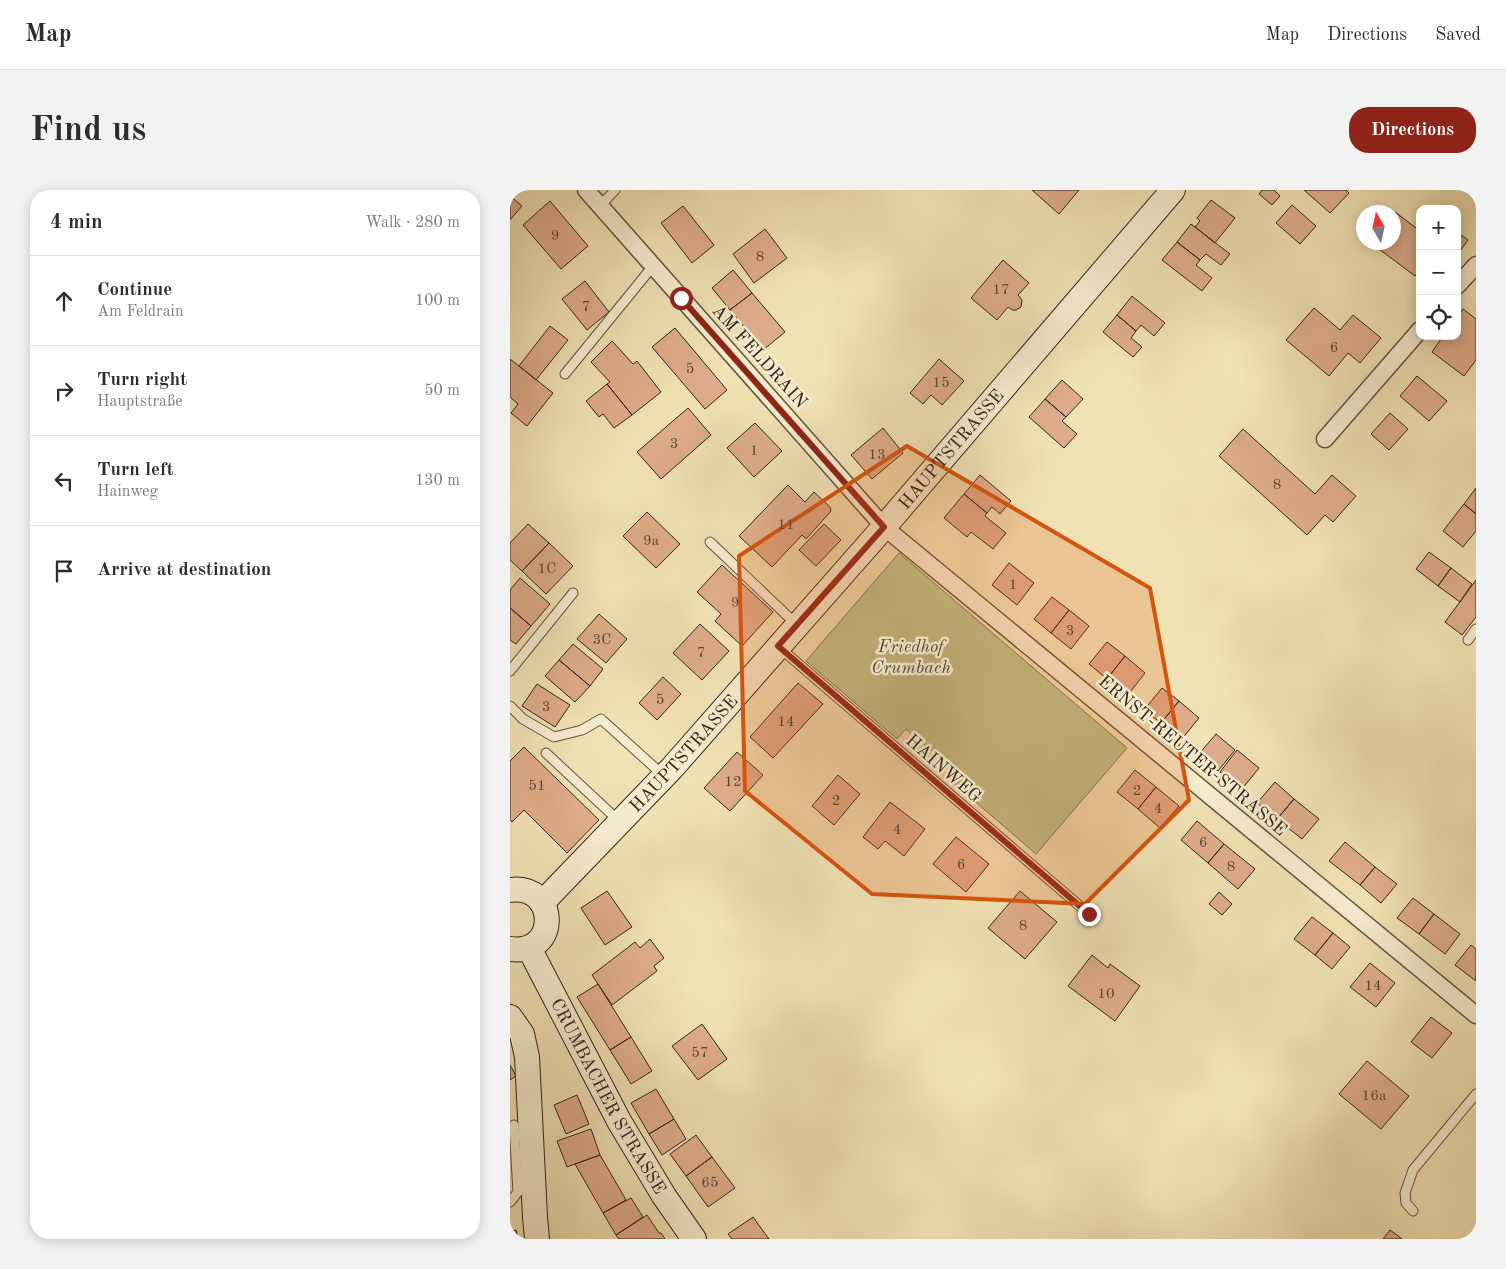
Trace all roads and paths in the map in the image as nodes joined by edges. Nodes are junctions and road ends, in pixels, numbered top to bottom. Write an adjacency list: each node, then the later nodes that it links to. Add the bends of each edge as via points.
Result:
1 (586, 190): 4 (street, AM FELDRAIN)
2 (615, 190): 4 (lane)
3 (1173, 190): 11 (main road, HAUPTSTRASSE)
4 (600, 206): 6 (street, AM FELDRAIN)
5 (1476, 265): 7 (street)
6 (653, 266): 9 (lane); 11 (street, AM FELDRAIN)
7 (1461, 282)
8 (1416, 335): 10 (street)
9 (565, 374)
10 (1325, 439)
11 (884, 527): 14 (main road, HAUPTSTRASSE); 27 (street, ERNST-REUTER-STRASSE)
12 (710, 542): 14 (lane)
13 (573, 593): 18 (lane)
14 (797, 625): 17 (main road, HAUPTSTRASSE)
15 (1476, 629): 16 (lane)
16 (1468, 640)
17 (778, 646): 21 (main road, HAUPTSTRASSE); 25 (lane, HAINWEG)
18 (510, 671)
19 (510, 706): 21 (lane, via 523,719 554,737 582,730 601,720)
20 (546, 753): 22 (lane)
21 (664, 776): 22 (main road, HAUPTSTRASSE)
22 (620, 822): 24 (main road, HAUPTSTRASSE)
23 (510, 890): 24 (main road, via 526,890)
24 (542, 903): 26 (main road, via 547,926 538,941)
25 (1089, 914)
26 (519, 949): 34 (main road, CRUMBACHER STRASSE, via 618,1120)
27 (1476, 1015)
28 (510, 1017): 33 (main road, via 522,1034 528,1057)
29 (1476, 1094): 32 (lane, via 1413,1170 1405,1193 1406,1203)
30 (514, 1125): 31 (lane, via 518,1192)
31 (510, 1202)
32 (1413, 1211)
33 (537, 1239)
34 (694, 1239)

